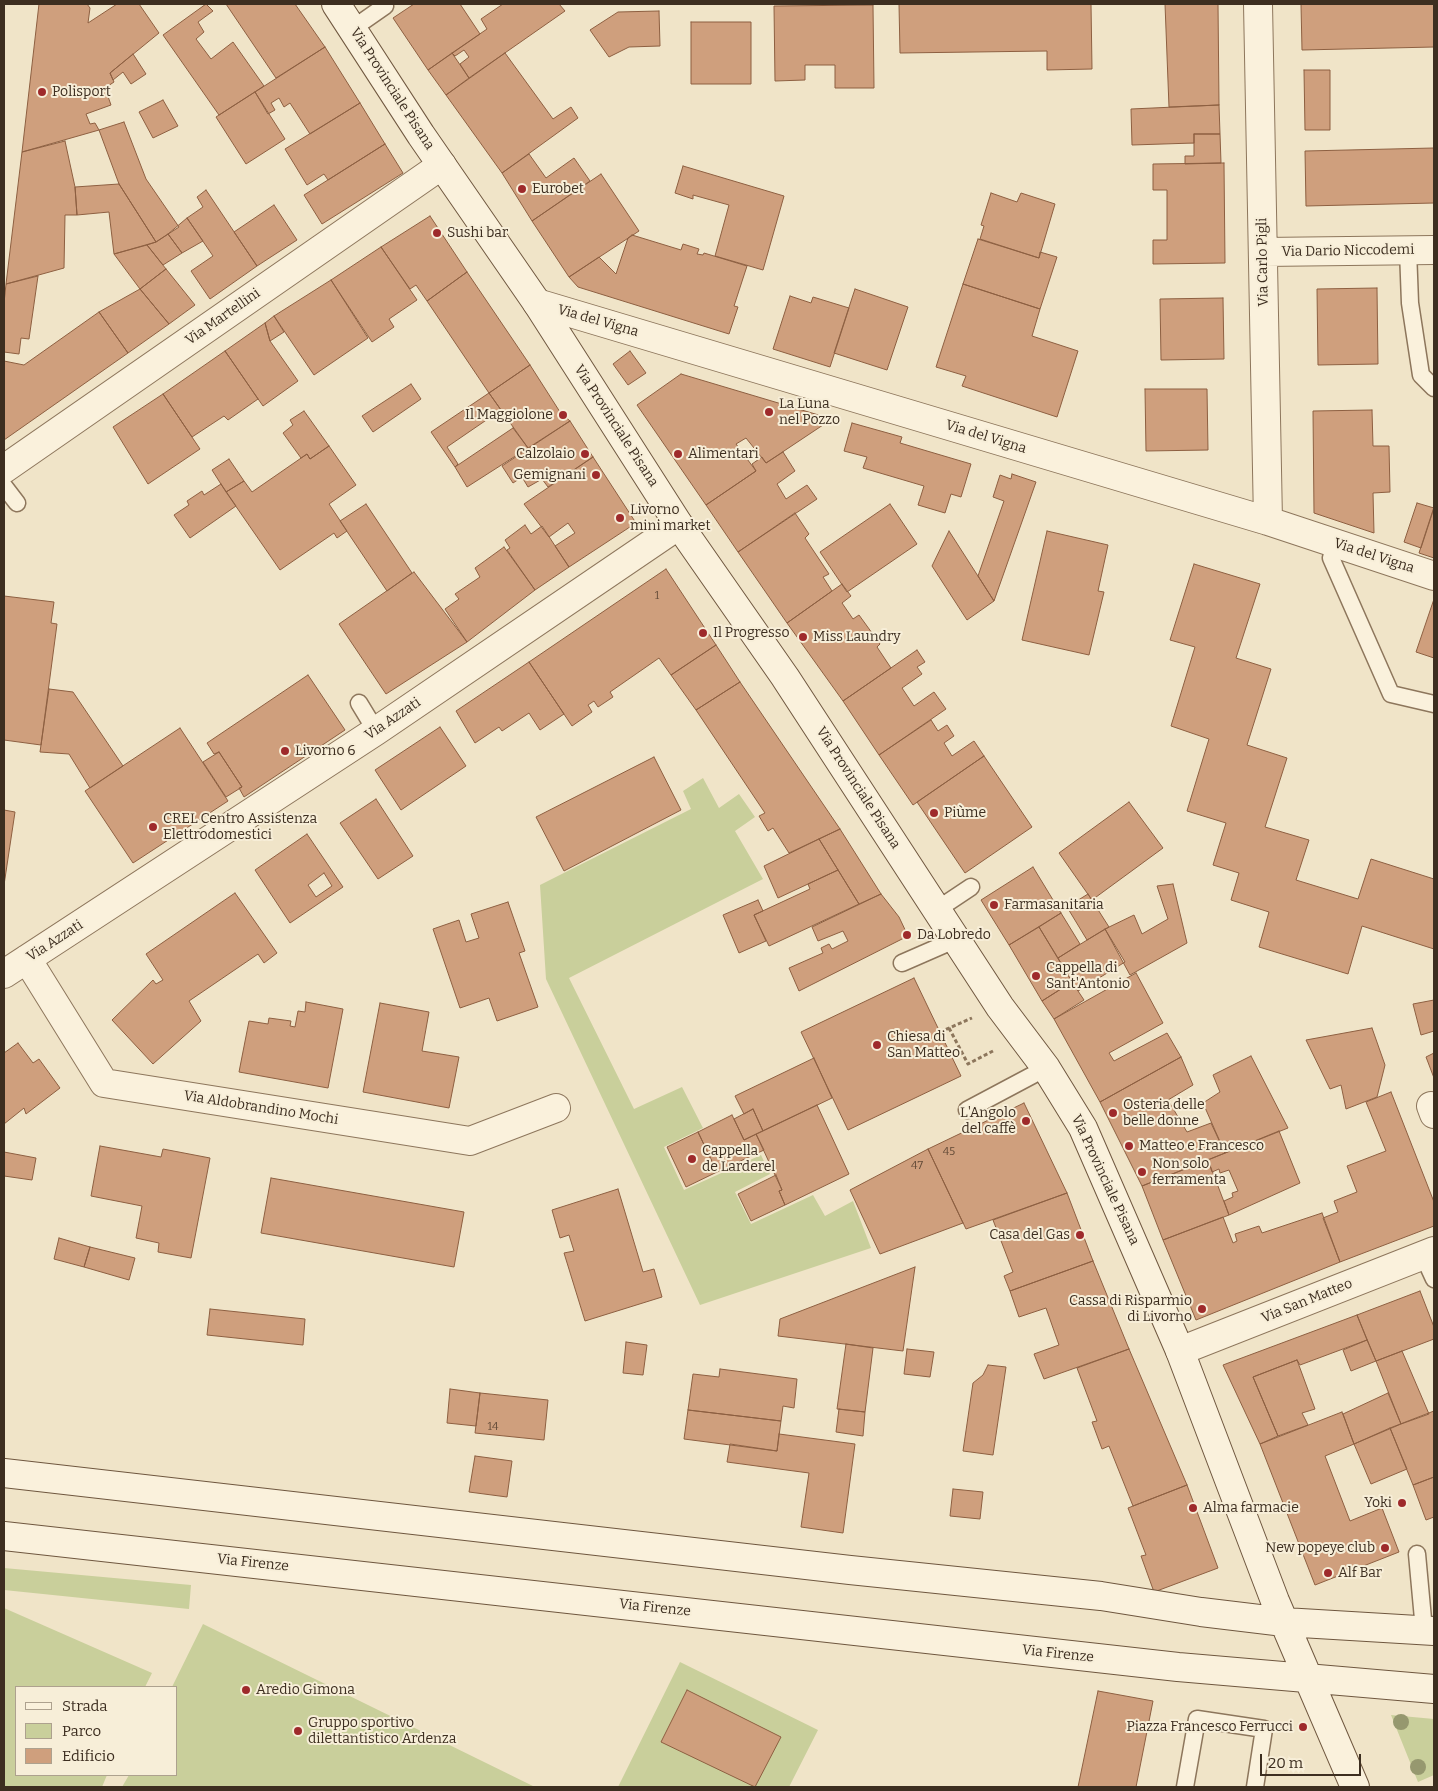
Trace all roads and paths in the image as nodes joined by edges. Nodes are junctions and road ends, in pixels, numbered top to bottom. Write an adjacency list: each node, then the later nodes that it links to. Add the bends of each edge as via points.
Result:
1 (336, 4): 4 (street, Via Provinciale Pisana)
2 (1258, 4): 7 (street, Via Carlo Pigli)
3 (385, 6): 4 (lane)
4 (352, 29): 5 (street, Via Provinciale Pisana)
5 (442, 165): 8 (street, Via Provinciale Pisana); 10 (street, Via Martellini)
6 (1421, 250): 7 (street, Via Dario Niccodemi); 9 (lane, via 1410,303 1421,375)
7 (1263, 252): 13 (street, Via Carlo Pigli)
8 (537, 303): 13 (street, Via del Vigna); 14 (street, Via Provinciale Pisana)
9 (1434, 388)
10 (4, 469)
11 (4, 486): 12 (lane)
12 (17, 503)
13 (1268, 521): 15 (street, Via del Vigna)
14 (679, 524): 19 (street, Via Azzati); 21 (street, Via Provinciale Pisana, via 785,677)
15 (1335, 544): 16 (street, Via del Vigna); 18 (lane, via 1331,558 1391,694)
16 (1434, 576)
17 (359, 703): 19 (lane)
18 (1434, 704)
19 (376, 730): 23 (street, Via Azzati)
20 (971, 887): 21 (lane)
21 (938, 909): 22 (street, Via Provinciale Pisana)
22 (957, 939): 24 (lane); 30 (street, Via Provinciale Pisana, via 1000,1006)
23 (27, 959): 25 (street, Via Azzati); 31 (street, Via Aldobrandino Mochi, via 104,1083 470,1142)
24 (902, 963)
25 (4, 974)
26 (968, 1020): 27 (path)
27 (949, 1028): 28 (path); 29 (path, via 968,1064)
28 (940, 1032)
29 (1000, 1048)
30 (1046, 1068): 32 (lane); 34 (street, Via Provinciale Pisana, via 1083,1128)
31 (556, 1108)
32 (967, 1110)
33 (1431, 1262): 34 (street, Via San Matteo)
34 (1180, 1351): 38 (street, Via Provinciale Pisana)
35 (4, 1473): 38 (street, via 1101,1596)
36 (4, 1536): 40 (street, Via Firenze)
37 (1417, 1554): 39 (lane)
38 (1284, 1622): 39 (street); 40 (street, Via Provinciale Pisana)
39 (1429, 1630)
40 (1307, 1679): 41 (street); 44 (street, Via Provinciale Pisana)
41 (1434, 1689)
42 (1185, 1787): 43 (lane, via 1197,1718 1264,1729)
43 (1255, 1787)
44 (1355, 1787)

